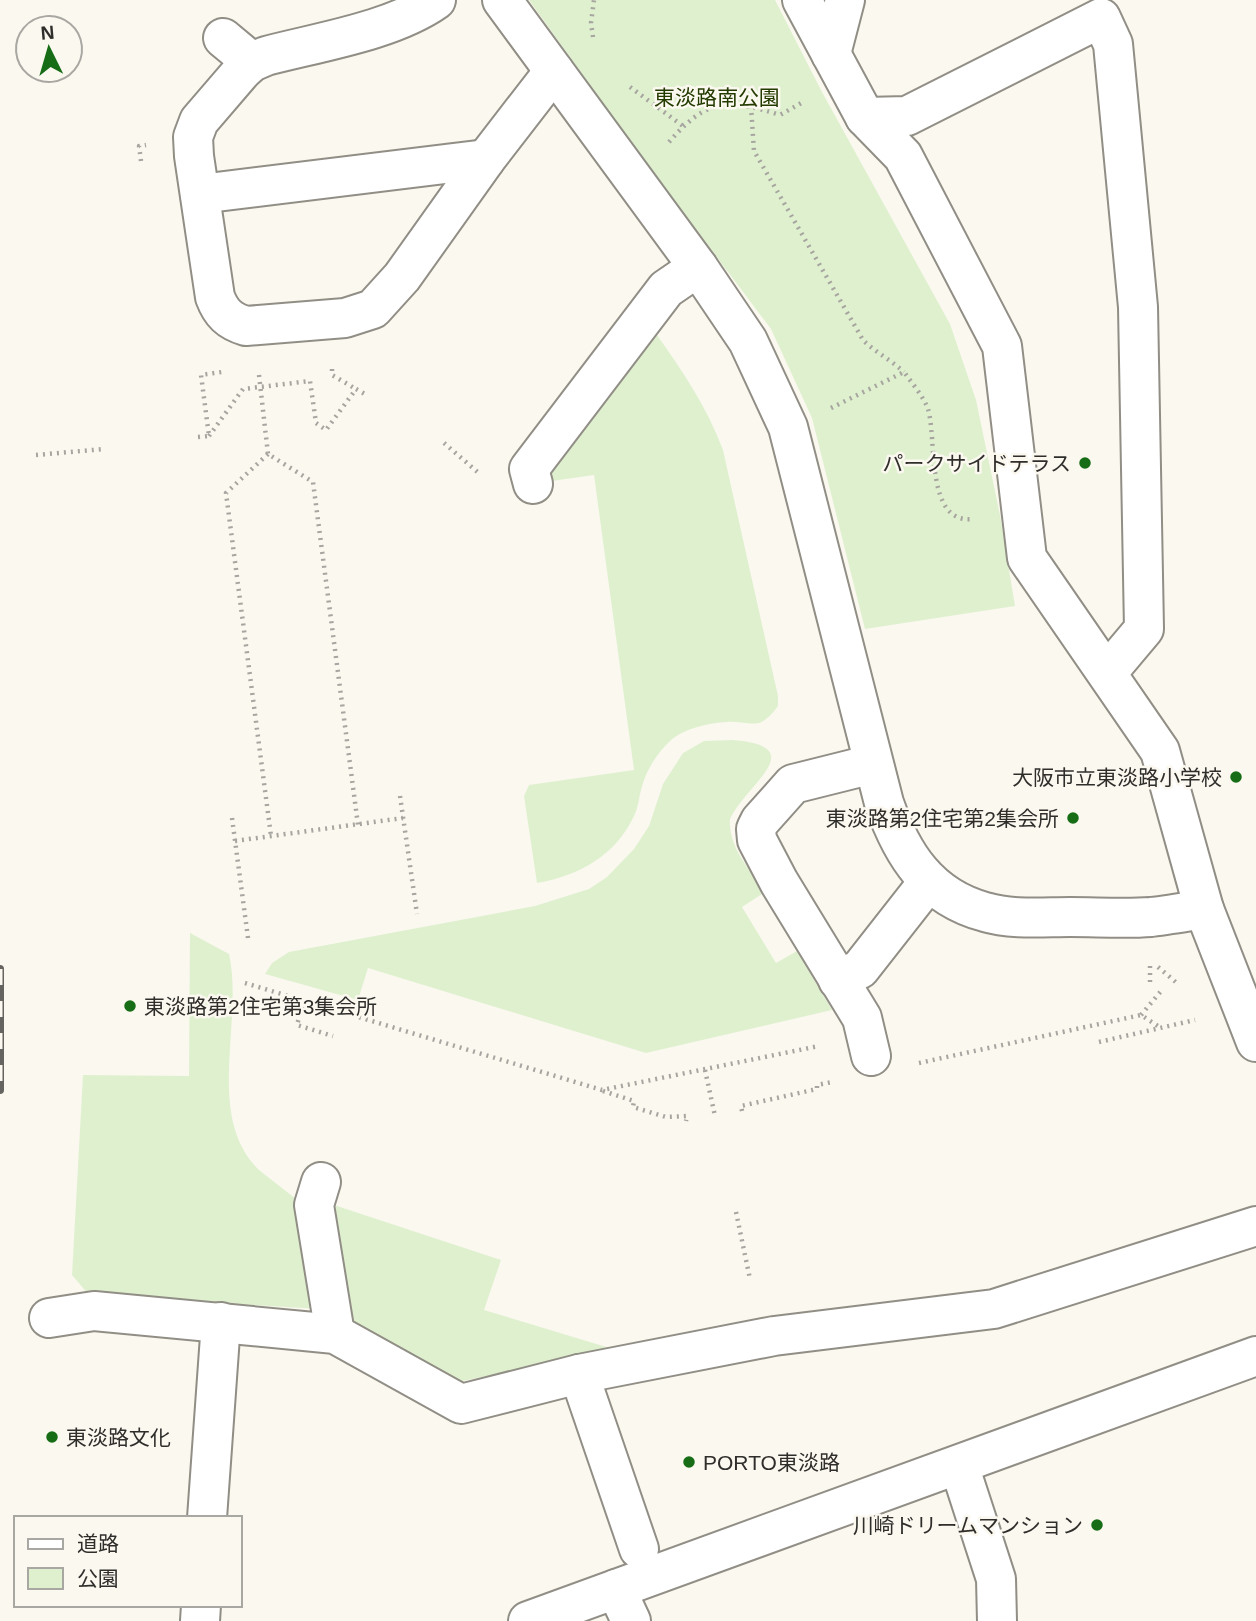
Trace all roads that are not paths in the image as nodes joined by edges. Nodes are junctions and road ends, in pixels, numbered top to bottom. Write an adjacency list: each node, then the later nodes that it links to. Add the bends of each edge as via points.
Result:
1 (436, 0): 7 (street, via 394,22)
2 (502, 0): 8 (street)
3 (802, 0): 6 (street)
4 (845, 0): 6 (street)
5 (223, 38): 7 (street)
6 (831, 54): 9 (street)
7 (252, 62): 11 (street, via 199,121 193,136)
8 (554, 71): 10 (street); 12 (street)
9 (865, 117): 14 (street, via 903,156 1002,346 1027,558); 14 (street, via 907,116 1101,18 1113,44 1138,307 1144,629)
10 (486, 159): 11 (street); 11 (street, via 402,277 373,309 345,318 246,326 226,317 215,297)
11 (200, 194)
12 (698, 267): 13 (street, via 666,289 529,469); 15 (street, via 748,341 788,427)
13 (533, 484)
14 (1107, 673): 17 (street, via 1160,751)
15 (873, 764): 16 (street, via 895,834 913,865); 18 (street, via 793,784 756,829 779,882)
16 (929, 881): 17 (street, via 984,912 1013,916 1149,917); 18 (street, via 860,969)
17 (1204, 909): 19 (street)
18 (838, 980): 21 (street, via 862,1018)
19 (1245, 980): 20 (street)
20 (1256, 1042)
21 (869, 1046)
22 (321, 1182): 26 (street, via 314,1205)
23 (1256, 1226): 28 (street, via 994,1309 774,1336)
24 (49, 1318): 25 (street, via 94,1311)
25 (221, 1322): 26 (street); 30 (street)
26 (335, 1334): 28 (street, via 461,1404)
27 (1256, 1356): 29 (street)
28 (579, 1374): 31 (street)
29 (959, 1465): 32 (street); 34 (street, via 996,1579)
30 (208, 1516)
31 (639, 1549)
32 (624, 1605): 33 (street)
33 (528, 1621)
34 (997, 1621)

